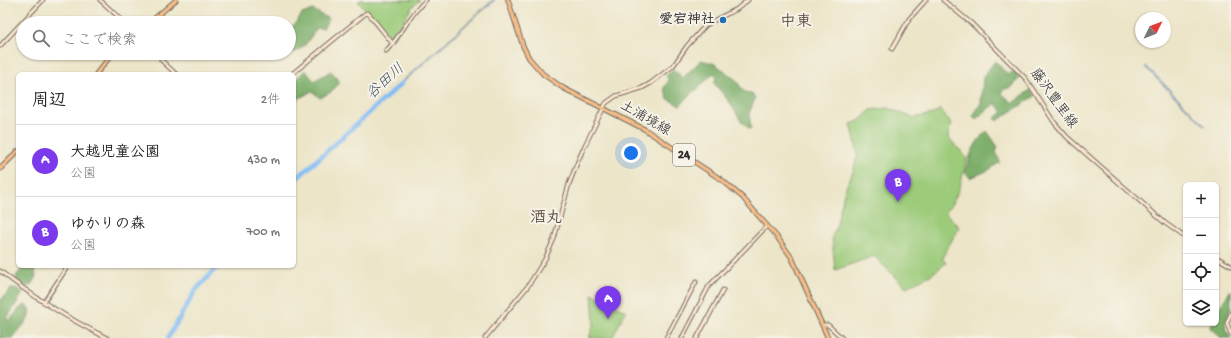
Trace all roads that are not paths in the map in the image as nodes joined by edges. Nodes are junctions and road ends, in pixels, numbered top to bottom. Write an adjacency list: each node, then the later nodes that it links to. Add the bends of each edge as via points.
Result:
1 (43, 0): 9 (street)
2 (100, 0): 10 (street)
3 (176, 0): 11 (main road)
4 (426, 0): 13 (street, via 411,16)
5 (508, 0): 22 (main road, 土浦境線 / 24, via 523,46 537,68 559,86)
6 (748, 0): 22 (street, via 738,9 705,26 665,73 642,88 612,98)
7 (926, 0): 15 (street, via 909,19)
8 (943, 0): 26 (street, 藤沢豊里線, via 972,24 1026,79 1066,137)
9 (28, 16)
10 (117, 16)
11 (157, 16)
12 (16, 29): 14 (street)
13 (393, 44): 16 (street); 21 (street, via 366,13)
14 (0, 46)
15 (892, 49)
16 (386, 52)
17 (107, 60): 19 (main road)
18 (161, 60): 20 (street)
19 (98, 72)
20 (174, 72)
21 (294, 72)
22 (603, 108): 25 (main road, 土浦境線 / 24, via 644,129 722,180 738,192); 38 (street, via 569,184 554,239 545,259 528,286)
23 (16, 153): 24 (main road)
24 (0, 169)
25 (767, 226): 35 (main road, 土浦境線 / 24, via 792,258); 40 (street, via 709,286)
26 (1183, 236)
27 (1219, 259): 28 (street)
28 (1231, 266)
29 (67, 268): 33 (street)
30 (0, 271): 33 (street)
31 (696, 282): 39 (street)
32 (723, 290): 41 (street)
33 (44, 302): 37 (street)
34 (1231, 313): 36 (street, via 1228,323)
35 (823, 325): 42 (main road, 土浦境線 / 24); 43 (street, via 828,325)
36 (1231, 334)
37 (107, 338)
38 (485, 338)
39 (666, 338)
40 (682, 338)
41 (697, 338)
42 (828, 338)
43 (842, 338)

